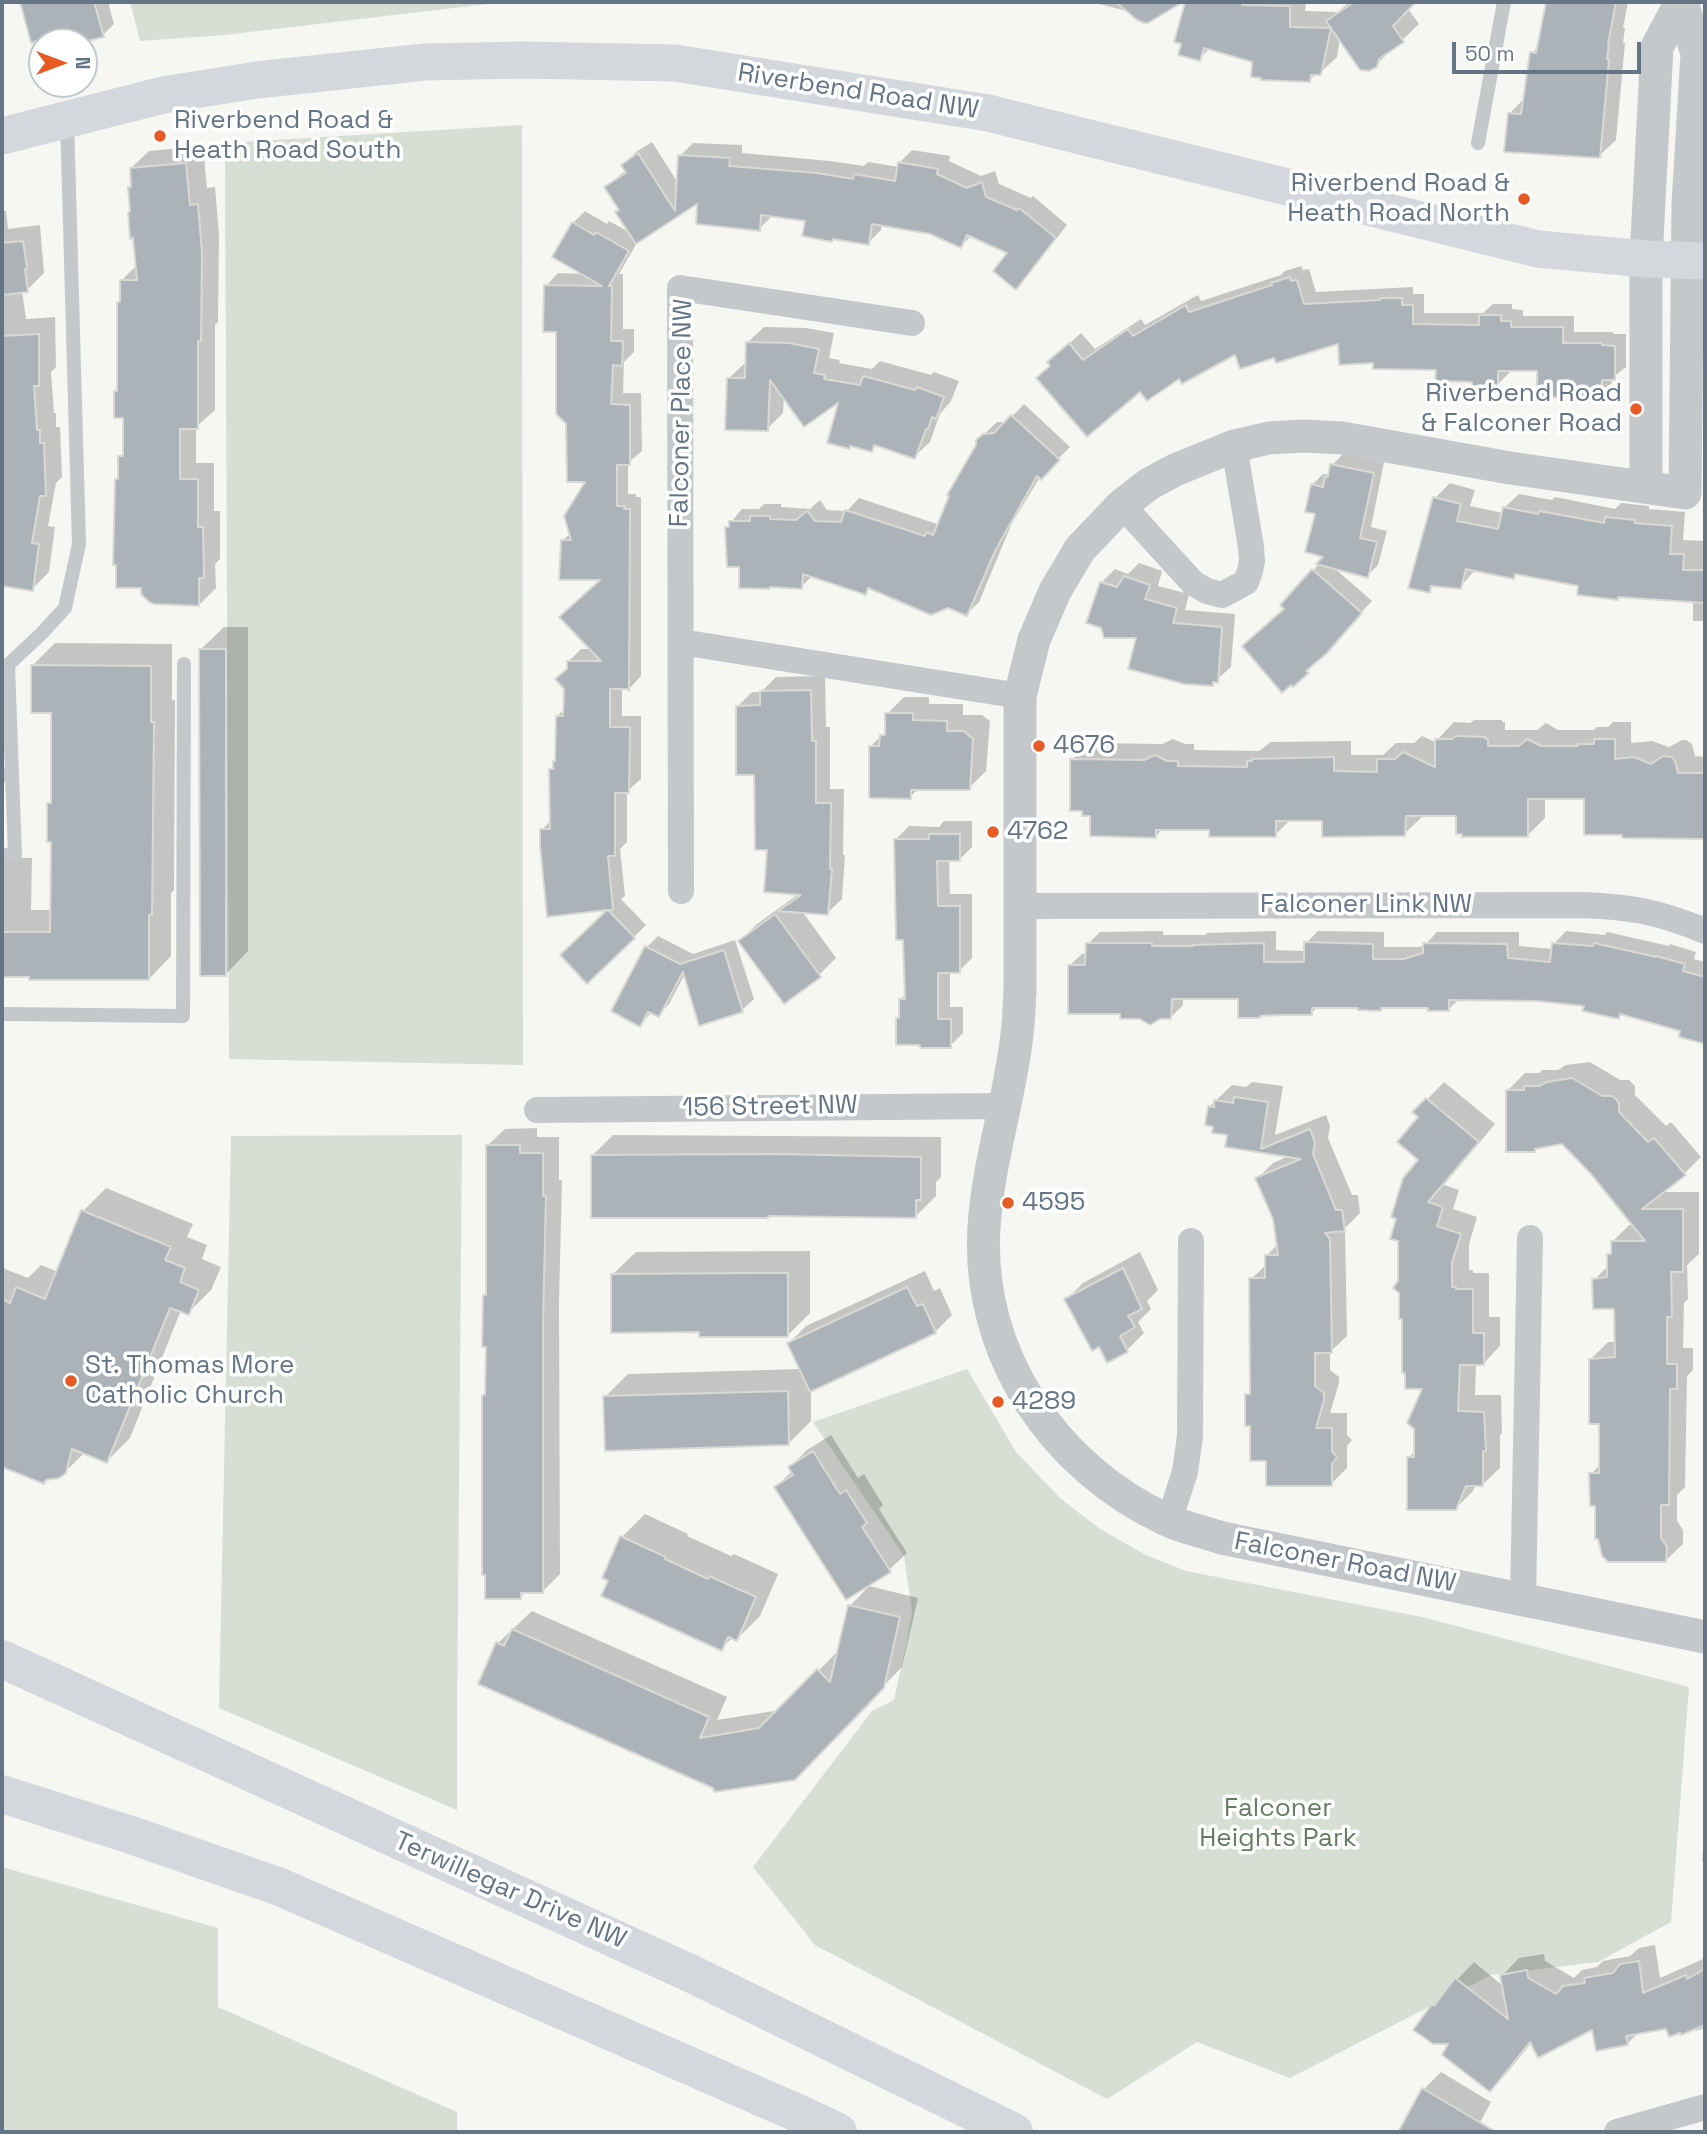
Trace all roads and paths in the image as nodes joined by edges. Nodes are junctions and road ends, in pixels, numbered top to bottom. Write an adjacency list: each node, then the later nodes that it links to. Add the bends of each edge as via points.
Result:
1 (1504, 2): 5 (lane)
2 (1682, 2): 6 (street, via 1657,47); 7 (street, Falconer Road NW, via 1698,54 1688,204)
3 (67, 118): 4 (main road, Riverbend Road NW); 6 (main road, Riverbend Road NW, via 244,82 425,62 676,63 988,113 1538,248); 16 (lane, via 79,544 65,608 8,665)
4 (2, 136)
5 (1478, 143)
6 (1646, 259): 7 (main road, Riverbend Road NW); 10 (street)
7 (1697, 261): 11 (street, Falconer Road NW)
8 (912, 323): 13 (street, Falconer Place NW, via 680,288)
9 (1234, 446): 10 (street, Falconer Road NW, via 1293,436 1342,438); 12 (street, Falconer Road NW, via 1175,470); 12 (street, via 1252,561 1246,582 1236,589 1222,595 1193,583)
10 (1646, 487): 11 (street, Falconer Road NW)
11 (1695, 496)
12 (1122, 505): 15 (street, Falconer Road NW, via 1080,549 1055,591 1034,640)
13 (681, 642): 15 (street); 18 (street, Falconer Place NW)
14 (184, 664): 21 (lane, via 183,1016)
15 (1020, 696): 19 (street, Falconer Road NW)
16 (7, 775): 17 (lane, via 15,855)
17 (2, 855)
18 (681, 891)
19 (1022, 906): 20 (street, Falconer Link NW, via 1624,906); 22 (street, Falconer Road NW, via 1017,1035)
20 (1705, 931)
21 (2, 1014)
22 (1004, 1106): 23 (street, 156 Street NW); 26 (street, Falconer Road NW, via 984,1230 986,1291 994,1327 1012,1370 1060,1443 1088,1471)
23 (537, 1110)
24 (1530, 1237): 27 (street)
25 (1191, 1241): 26 (street, via 1190,1436 1185,1472)
26 (1168, 1521): 27 (street, Falconer Road NW, via 1223,1538)
27 (1523, 1599): 28 (street, Falconer Road NW)
28 (1705, 1637)
29 (2, 1659): 33 (main road, Terwillegar Drive NW, via 694,1975)
30 (2, 1794): 32 (main road, via 280,1887)
31 (1705, 2107): 34 (street)
32 (838, 2132)
33 (1014, 2132)
34 (1617, 2132)

